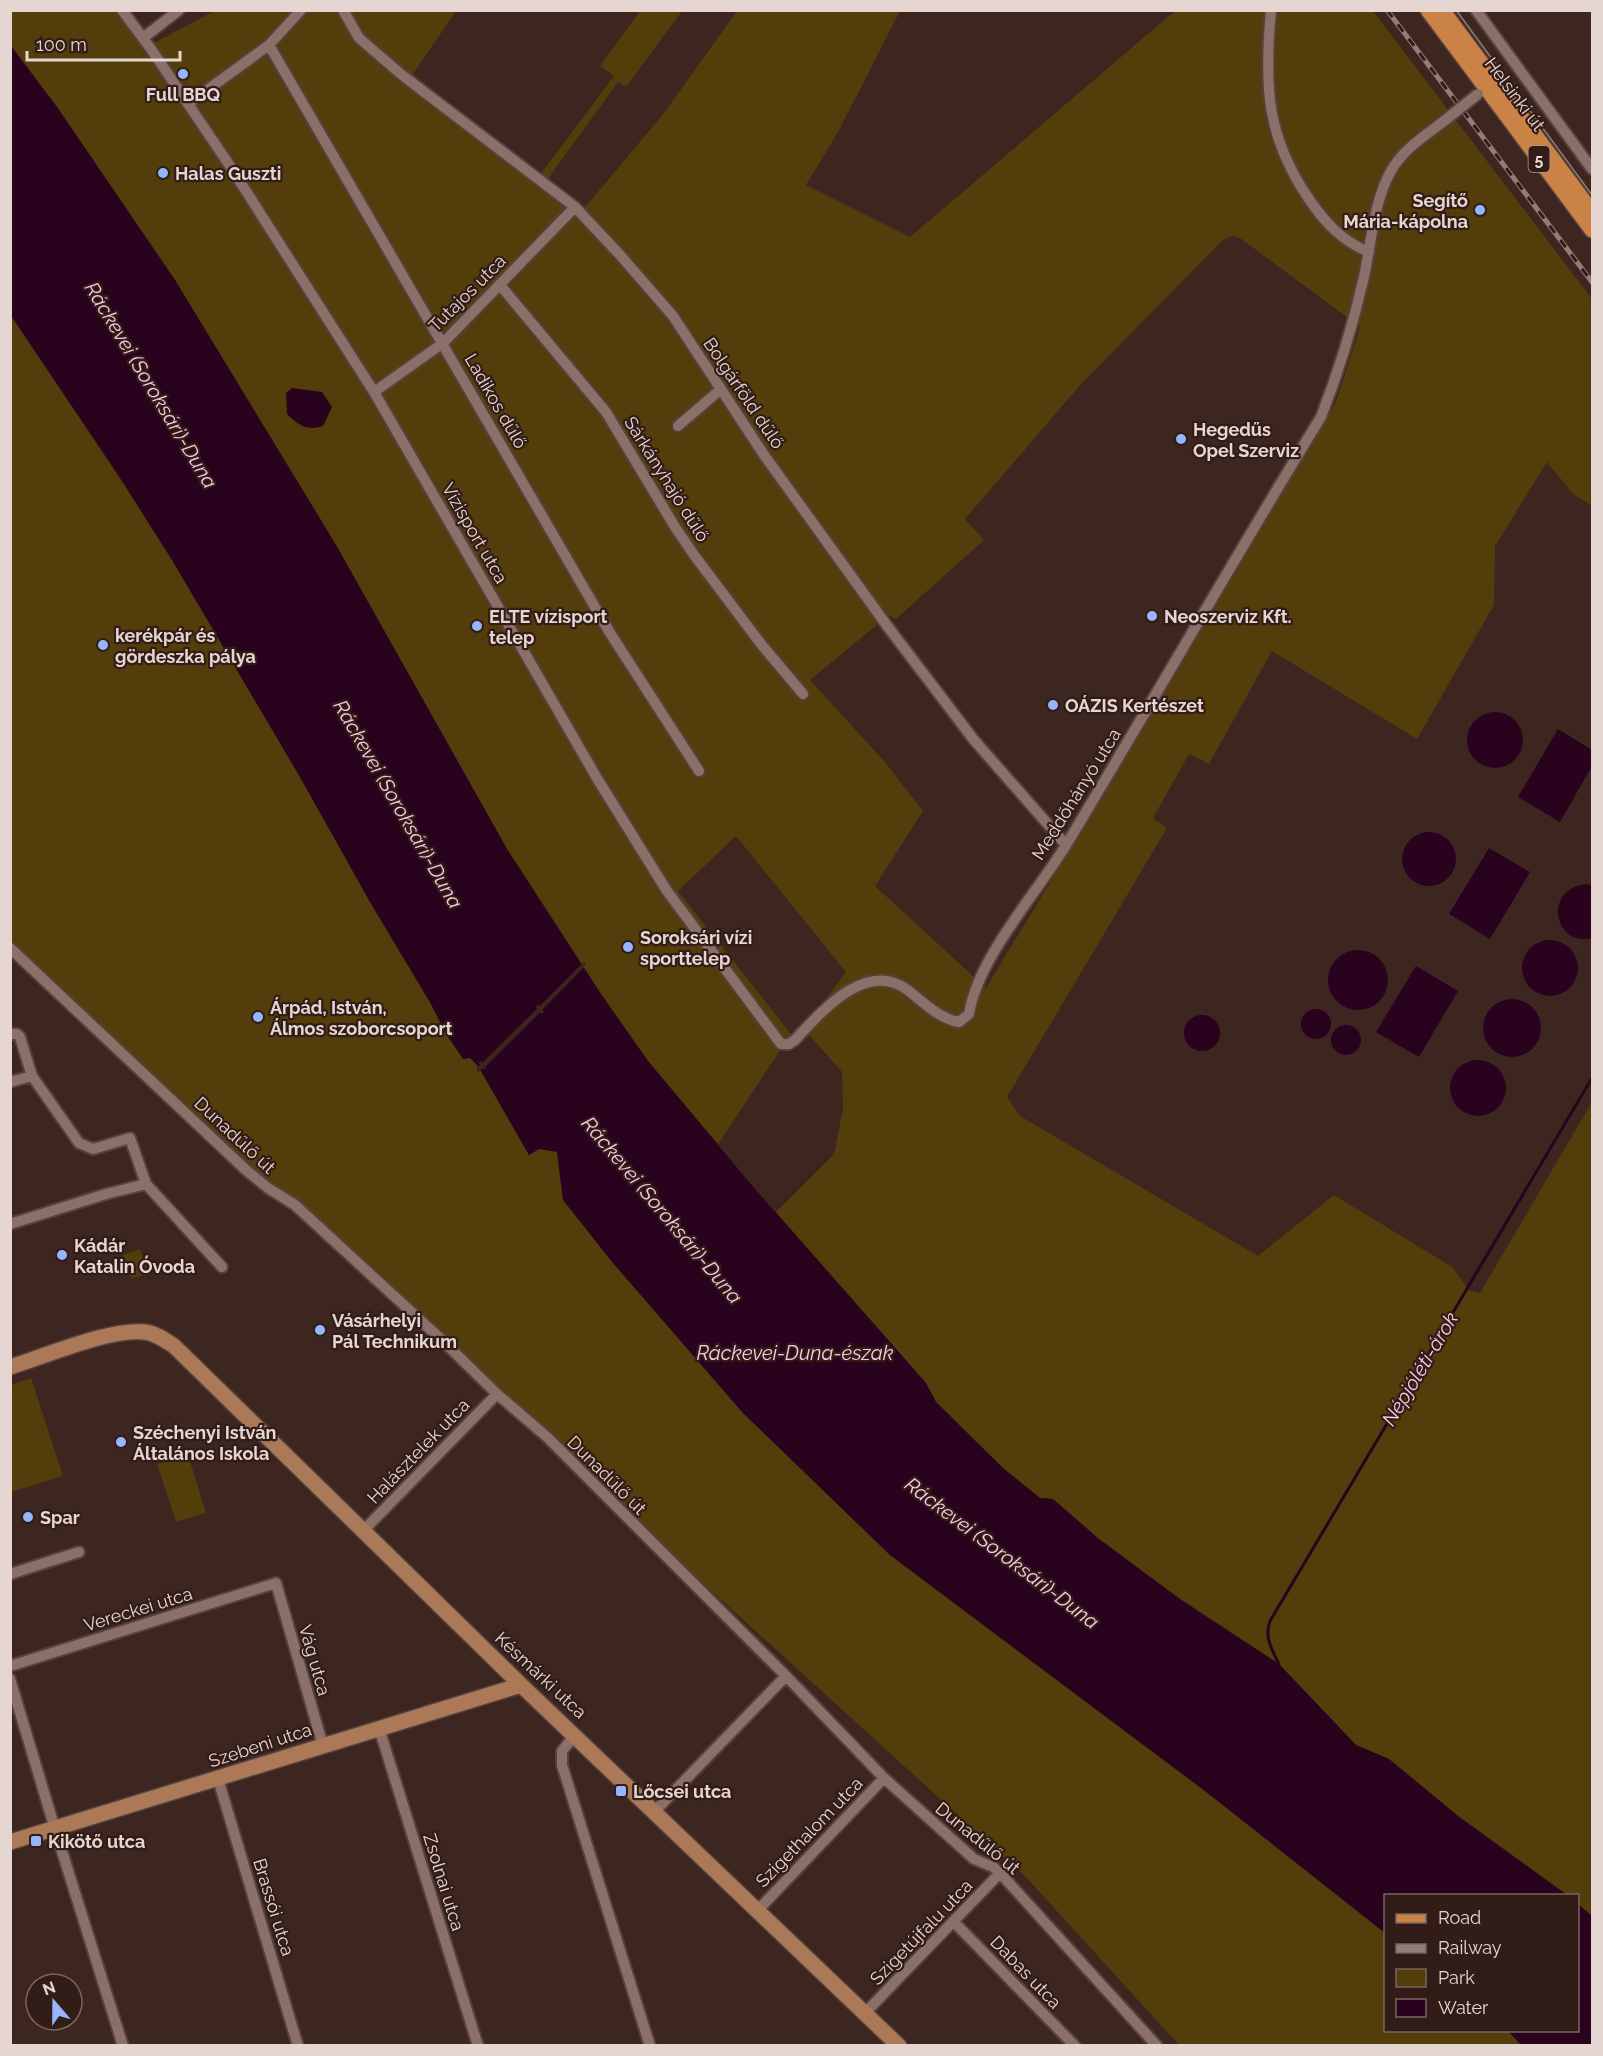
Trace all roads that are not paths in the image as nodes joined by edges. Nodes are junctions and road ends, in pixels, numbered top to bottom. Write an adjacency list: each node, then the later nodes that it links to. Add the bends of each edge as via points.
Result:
1 (122, 10): 9 (street, Vízisport utca)
2 (179, 10): 9 (street)
3 (301, 10): 10 (street)
4 (343, 10): 16 (street, Bolgárföld dűlő, via 358,38)
5 (1271, 10): 19 (street, via 1268,86 1276,137 1316,209 1345,240)
6 (1428, 10): 13 (main road, Helsinki út / 5)
7 (1442, 10): 11 (main road, Helsinki út / 5)
8 (1476, 10): 15 (street, Helsinki út)
9 (143, 39): 14 (street, Vízisport utca)
10 (269, 45): 14 (street); 21 (street, Ladikos dűlő)
11 (1488, 71): 12 (main road, Helsinki út / 5); 13 (main road)
12 (1502, 89): 13 (main road); 17 (main road, Helsinki út / 5)
13 (1482, 91): 18 (main road, Helsinki út / 5); 19 (street, Meddőhányó utca, bridge, via 1405,153 1391,171)
14 (188, 104): 23 (street, Vízisport utca)
15 (1593, 169)
16 (575, 207): 20 (street, Tutajos utca); 22 (street, Bolgárföld dűlő, via 673,316)
17 (1593, 212)
18 (1593, 230)
19 (1369, 252): 27 (street, Meddőhányó utca, via 1356,314 1321,417)
20 (500, 285): 21 (street, Tutajos utca); 25 (street, Sárkányhajó dűlő, via 606,412 694,555)
21 (443, 343): 23 (street, Tutajos utca); 26 (street, Ladikos dűlő, via 610,633)
22 (721, 389): 24 (street); 27 (street, Bolgárföld dűlő, via 888,627 974,740)
23 (374, 392): 29 (street, Vízisport utca, via 598,780 667,891 781,1044 795,1040 849,989 870,981 894,982 905,987 947,1020)
24 (678, 426)
25 (802, 694)
26 (699, 771)
27 (1066, 845): 29 (street, Meddőhányó utca, via 1004,937 972,996 969,1014)
28 (10, 948): 37 (street, Dunadűlő út, via 246,1170 295,1205)
29 (959, 1022)
30 (10, 1034): 31 (street, via 20,1037)
31 (32, 1076): 32 (street); 33 (street, via 79,1143 93,1149 130,1138)
32 (10, 1082)
33 (146, 1184): 34 (street); 35 (street)
34 (10, 1224)
35 (222, 1266)
36 (10, 1367): 38 (street, Késmárki utca, via 104,1336 125,1332 156,1335 174,1346)
37 (497, 1394): 38 (street, Halásztelek utca); 43 (street, Dunadűlő út, via 547,1437)
38 (363, 1531): 45 (street, Késmárki utca)
39 (79, 1552): 40 (street)
40 (10, 1574)
41 (276, 1583): 42 (street, Vereckei utca); 48 (street, Vág utca)
42 (10, 1666)
43 (786, 1676): 49 (street, Dunadűlő út); 51 (street)
44 (10, 1678): 52 (street)
45 (521, 1685): 46 (street, Szebeni utca); 47 (street, Késmárki utca)
46 (379, 1728): 48 (street, Szebeni utca); 60 (street, Zsolnai utca)
47 (575, 1735): 51 (street, Késmárki utca); 61 (street, via 562,1751 562,1765)
48 (323, 1746): 50 (street, Szebeni utca)
49 (884, 1778): 54 (street, Dunadűlő út, via 963,1850); 55 (street, Szigethalom utca)
50 (218, 1779): 52 (street, Szebeni utca); 59 (street, Brassói utca)
51 (655, 1811): 55 (street, Késmárki utca)
52 (55, 1828): 53 (street, Szebeni utca); 58 (street)
53 (10, 1842)
54 (1000, 1873): 56 (street, Szigetújfalu utca); 64 (street, Dunadűlő út)
55 (758, 1910): 57 (street, Késmárki utca)
56 (954, 1922): 57 (street, Szigetújfalu utca); 63 (street, Dabas utca)
57 (865, 2013): 62 (street, Késmárki utca)
58 (123, 2046)
59 (298, 2046)
60 (477, 2046)
61 (650, 2046)
62 (899, 2046)
63 (1075, 2046)
64 (1157, 2046)

